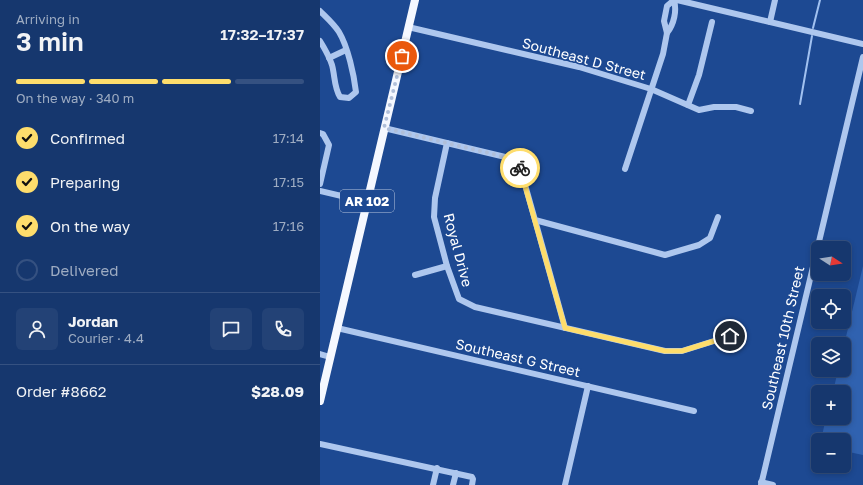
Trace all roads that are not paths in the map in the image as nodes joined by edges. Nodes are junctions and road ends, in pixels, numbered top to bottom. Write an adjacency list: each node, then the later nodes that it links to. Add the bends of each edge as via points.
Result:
1 (415, 0): 7 (main road, AR 102)
2 (675, 0): 6 (street); 13 (street, via 676,7 671,27)
3 (775, 0): 6 (street)
4 (320, 11): 10 (street, via 339,32)
5 (712, 22): 14 (street, via 699,75)
6 (770, 22): 9 (street)
7 (408, 27): 13 (street, Southeast D Street, via 579,67); 16 (main road, AR 102)
8 (320, 41): 12 (street)
9 (863, 44)
10 (346, 50): 12 (street); 12 (street, via 356,92 349,98 340,97 336,91)
11 (863, 57): 40 (street, Southeast 10th Street)
12 (329, 58)
13 (651, 89): 14 (street, Southeast D Street); 19 (street)
14 (688, 105): 15 (street, Southeast D Street, via 699,110 736,107)
15 (751, 111)
16 (384, 128): 18 (street); 22 (main road, AR 102)
17 (320, 133): 20 (street, via 328,145)
18 (447, 143): 24 (street, via 518,160); 25 (street, Royal Drive, via 435,198 434,217)
19 (625, 169)
20 (320, 184)
21 (320, 191): 22 (street)
22 (367, 202): 27 (main road, AR 102)
23 (718, 217): 24 (street, via 710,238 699,245 665,255)
24 (535, 220): 28 (street)
25 (447, 266): 26 (street); 28 (street, Royal Drive, via 459,299 464,302 475,307)
26 (415, 275)
27 (337, 328): 31 (main road, AR 102); 32 (street, Southeast G Street)
28 (565, 328): 29 (street, Royal Drive, via 665,351 682,351)
29 (730, 336)
30 (320, 354): 31 (street)
31 (330, 357): 33 (main road, AR 102)
32 (588, 386): 35 (street, Southeast G Street); 43 (street)
33 (321, 388): 34 (main road, AR 102)
34 (320, 401)
35 (694, 411)
36 (320, 444): 37 (street)
37 (437, 468): 38 (street); 41 (street)
38 (456, 473): 39 (street, via 472,477); 42 (street)
39 (472, 482)
40 (761, 484): 44 (street)
41 (433, 485)
42 (453, 485)
43 (565, 485)
44 (773, 485)

